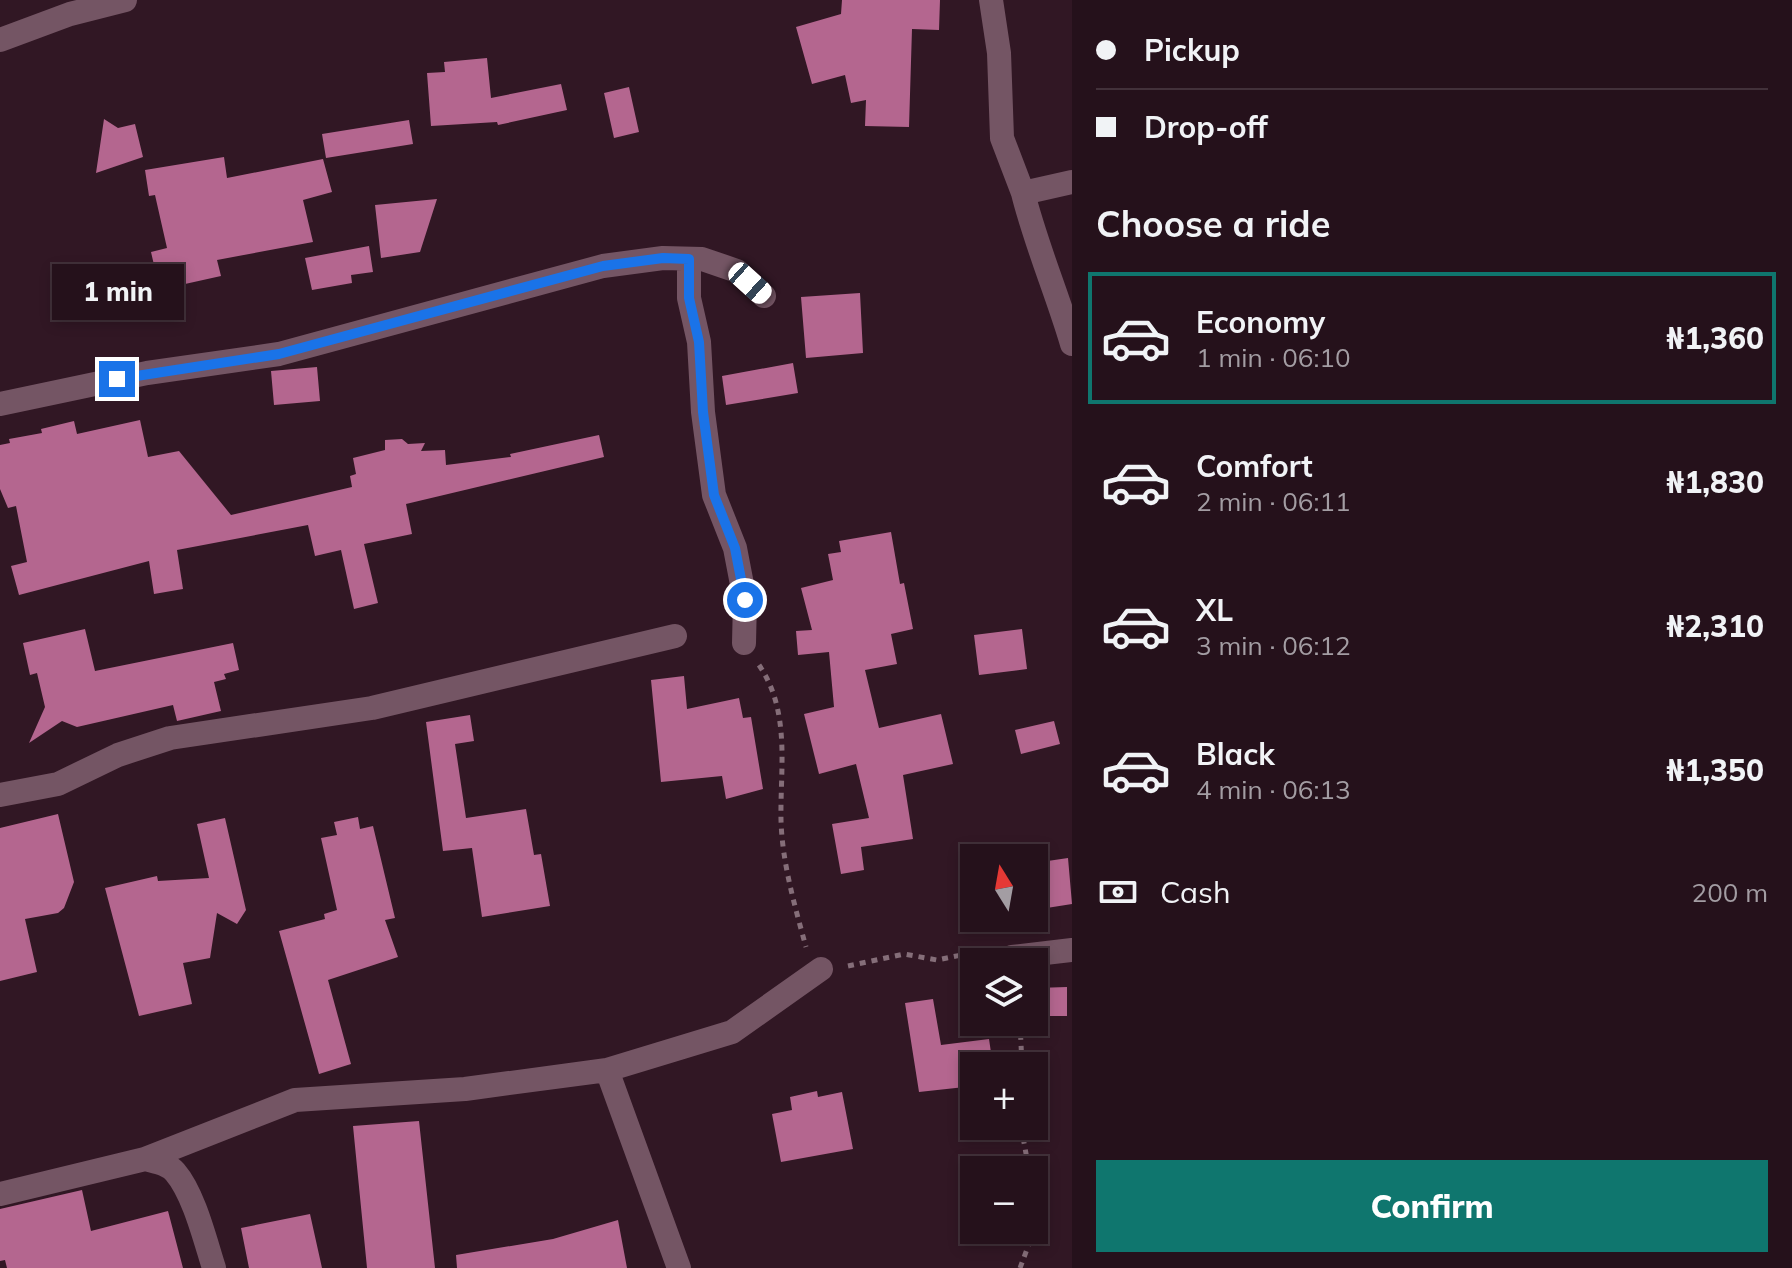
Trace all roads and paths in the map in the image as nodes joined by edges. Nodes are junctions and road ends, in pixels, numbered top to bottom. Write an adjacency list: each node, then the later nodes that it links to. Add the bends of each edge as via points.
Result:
1 (125, 0): 3 (street)
2 (991, 0): 5 (street, via 1002,138)
3 (0, 40)
4 (1072, 182): 5 (street)
5 (1023, 193): 8 (street)
6 (689, 259): 7 (street, via 737,271); 9 (street, via 603,266 279,354 147,373); 11 (street, via 689,298 699,342 714,495 735,548 743,587)
7 (764, 296)
8 (1072, 344)
9 (0, 404)
10 (675, 636): 12 (street, via 372,708 170,738 118,755 58,784)
11 (744, 643): 16 (path, via 763,670 780,721 785,772 781,821 789,875 807,948)
12 (0, 795)
13 (1072, 950): 14 (street)
14 (1048, 953)
15 (960, 956): 16 (path, via 937,960 912,953)
16 (821, 969): 17 (street, via 732,1032)
17 (607, 1070): 18 (street, via 465,1089 295,1100); 22 (street)
18 (145, 1159): 19 (street); 21 (street, via 176,1172 199,1218)
19 (0, 1194)
20 (1029, 1244): 23 (path)
21 (214, 1268)
22 (679, 1268)
23 (1020, 1268)

